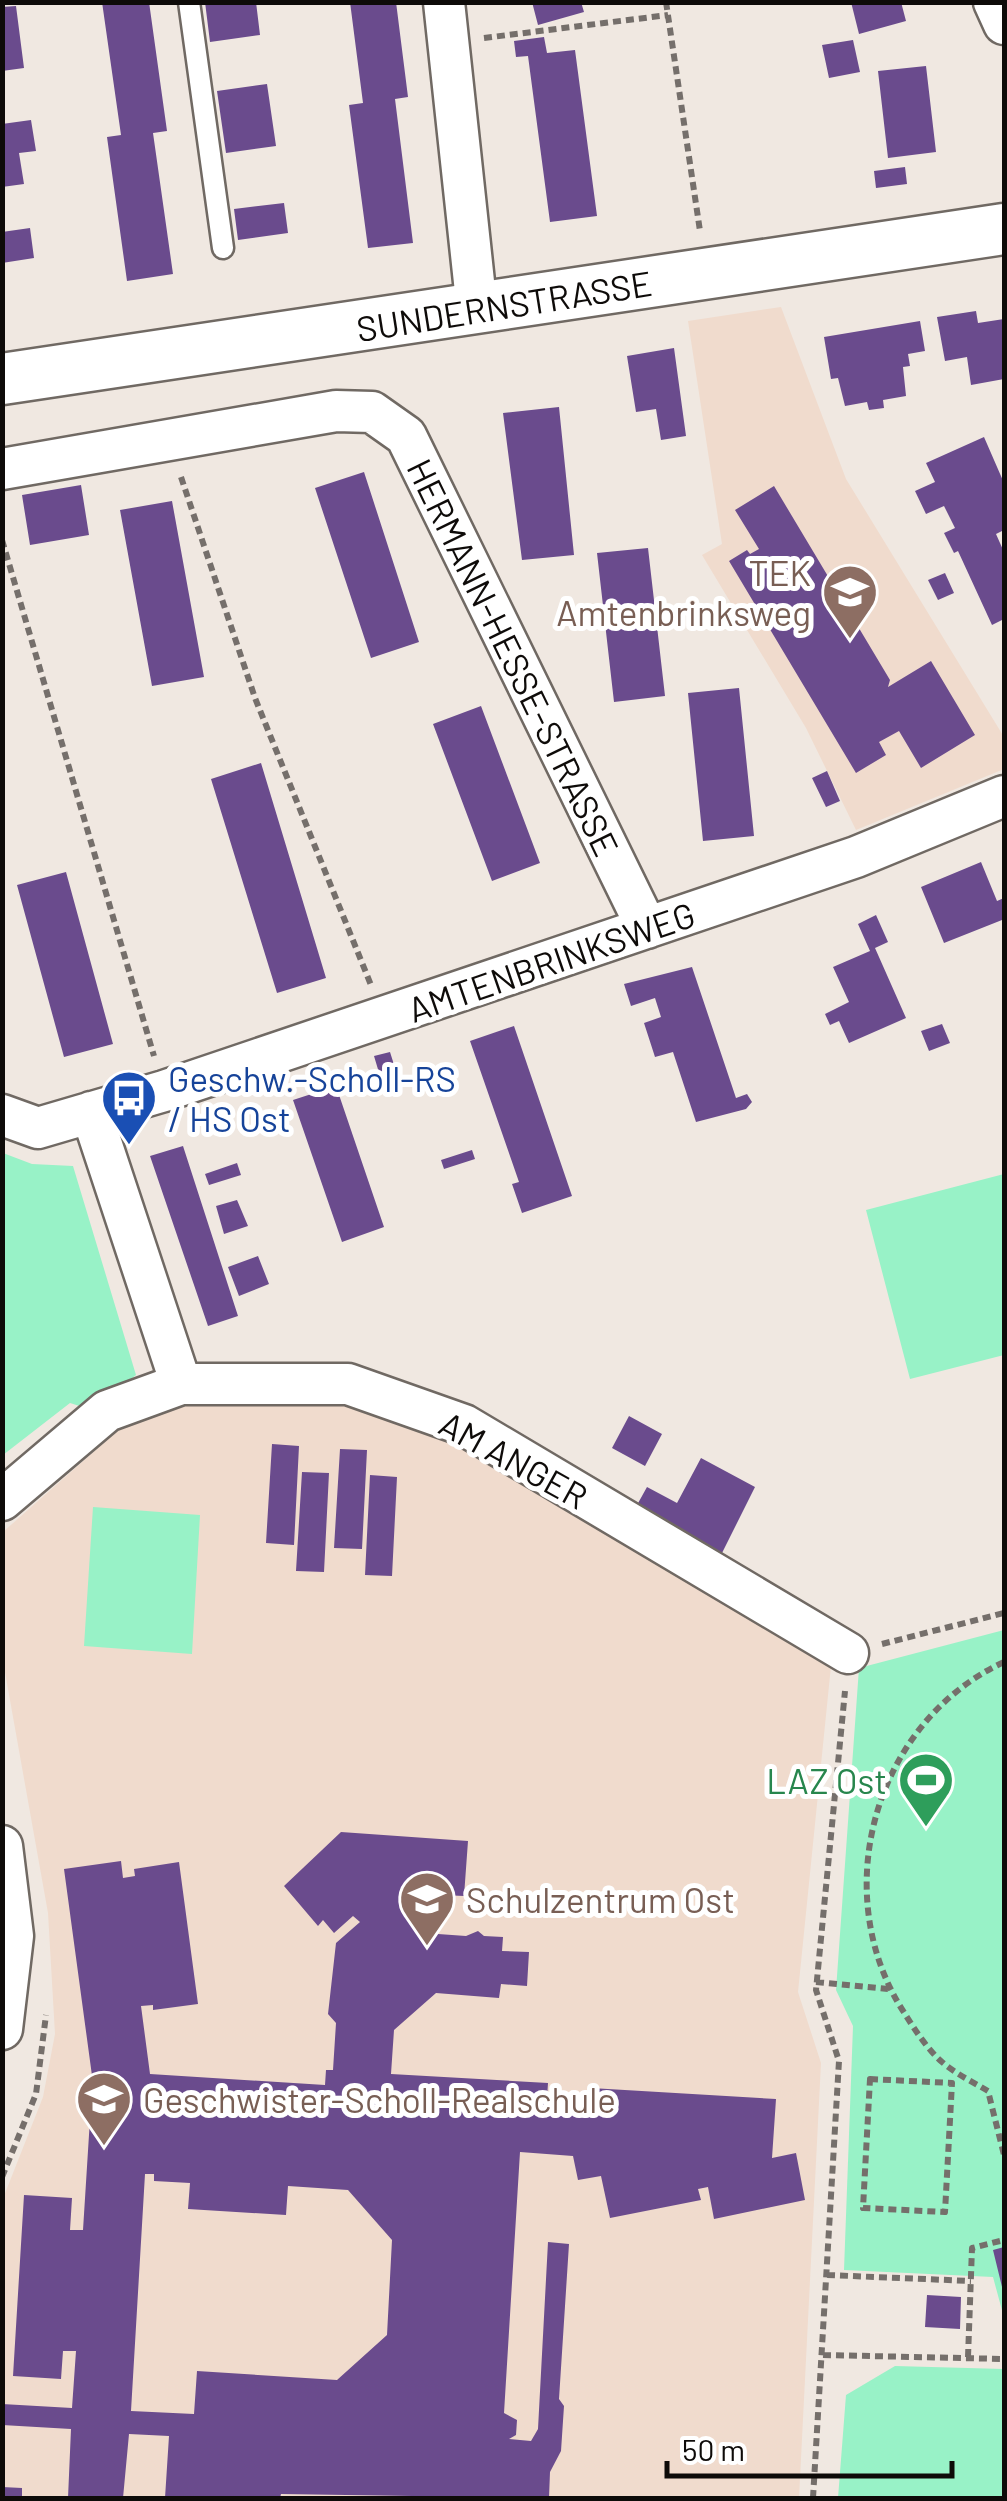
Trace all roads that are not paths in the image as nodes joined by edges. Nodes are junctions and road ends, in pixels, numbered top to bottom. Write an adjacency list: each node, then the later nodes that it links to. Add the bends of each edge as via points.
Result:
1 (189, 2): 6 (lane)
2 (444, 2): 7 (street)
3 (994, 2): 4 (street)
4 (1004, 24)
5 (1004, 229): 7 (street, SUNDERNSTRASSE)
6 (223, 248)
7 (477, 310): 8 (street, SUNDERNSTRASSE)
8 (2, 379)
9 (2, 469): 11 (street, HERMANN-HESSE-STRASSE, via 336,411 372,412 406,436)
10 (1004, 796): 11 (street, AMTENBRINKSWEG)
11 (648, 928): 12 (street, AMTENBRINKSWEG)
12 (91, 1112): 13 (street, AMTENBRINKSWEG, via 38,1128); 14 (street)
13 (2, 1115)
14 (181, 1384): 15 (street, AM ANGER, via 107,1411); 16 (street, AM ANGER, via 348,1384 464,1425)
15 (2, 1500)
16 (848, 1653)
17 (2, 1846): 18 (street, via 12,1936)
18 (2, 2029)

